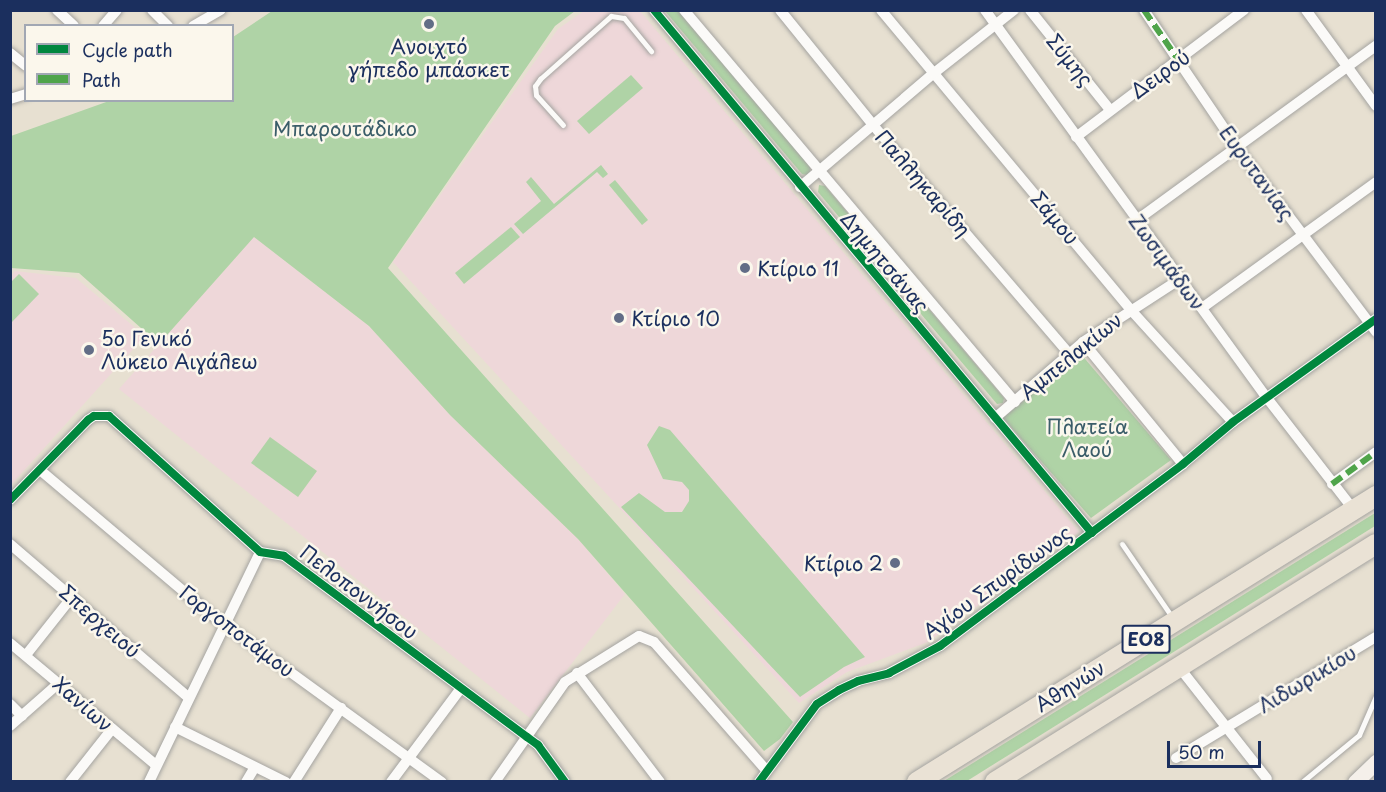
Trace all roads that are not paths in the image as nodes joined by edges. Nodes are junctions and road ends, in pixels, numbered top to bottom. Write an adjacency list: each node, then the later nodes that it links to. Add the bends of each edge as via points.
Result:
1 (57, 10): 15 (street)
2 (117, 10): 16 (street)
3 (152, 10): 17 (street)
4 (220, 10): 18 (street)
5 (654, 10): 35 (street, Δημητσάνας)
6 (684, 10): 33 (street, Δημητσάνας)
7 (780, 10): 30 (street, Παλληκαρίδη)
8 (881, 10): 26 (street, Σάμου)
9 (985, 10): 19 (street, Ζωσιμάδων)
10 (1014, 10): 19 (street)
11 (1030, 10): 28 (street, Σύμης)
12 (1144, 10): 23 (street, Ευρυτανίας)
13 (1244, 10): 23 (street, Δειρού)
14 (1306, 10): 25 (street)
15 (72, 24)
16 (105, 24)
17 (166, 24)
18 (196, 24)
19 (995, 25): 26 (street); 31 (street, Ζωσιμάδων)
20 (1376, 46): 25 (street)
21 (651, 51): 29 (lane, via 624,18 611,16 536,86 536,95)
22 (10, 53): 24 (street)
23 (1179, 61): 28 (street, Δειρού); 32 (street, Ευρυτανίας)
24 (24, 64)
25 (1347, 67): 27 (street); 32 (street)
26 (934, 73): 30 (street); 39 (street, Σάμου)
27 (1376, 106)
28 (1110, 110): 31 (street, Δειρού)
29 (563, 125)
30 (873, 125): 33 (street); 43 (street, Παλληκαρίδη)
31 (1076, 137): 36 (street, Ζωσιμάδων)
32 (1236, 146): 36 (street); 37 (street, Ευρυτανίας)
33 (819, 172): 35 (street); 45 (street, Δημητσάνας)
34 (1376, 182): 37 (street)
35 (800, 187): 46 (street, Δημητσάνας)
36 (1137, 220): 38 (street, Ζωσιμάδων)
37 (1301, 234): 40 (street); 41 (street, Ευρυτανίας)
38 (1180, 279): 39 (street, Αμπελακίων); 40 (street, Ζωσιμάδων)
39 (1130, 309): 42 (street, Αμπελακίων); 47 (street, Σάμου)
40 (1202, 309): 44 (street, Ζωσιμάδων)
41 (1373, 325): 44 (street, Αγίου Σπυρίδωνος)
42 (1083, 342): 43 (street, Αμπελακίων); 49 (street)
43 (1069, 354): 45 (street, Αμπελακίων)
44 (1267, 398): 47 (street, Αγίου Σπυρίδωνος); 51 (street, Ζωσιμάδων)
45 (1015, 402): 46 (street, Αμπελακίων)
46 (995, 418): 55 (street, Δημητσάνας)
47 (1233, 422): 49 (street, Αγίου Σπυρίδωνος)
48 (1376, 452): 51 (street)
49 (1183, 464): 55 (street, Αγίου Σπυρίδωνος)
50 (40, 470): 53 (street); 59 (street, Πελοποννήσου, via 88,420 102,414 114,420); 62 (street, Γοργοποτάμου)
51 (1332, 484): 54 (street, Ζωσιμάδων)
52 (1376, 496): 54 (highway, Αθηνών / ΕΟ8)
53 (10, 500)
54 (1353, 510): 61 (highway, Αθηνών / ΕΟ8)
55 (1092, 533): 85 (street, Αγίου Σπυρίδωνος, via 940,646 889,673 839,690 817,704)
56 (10, 544): 60 (street, Σπερχειού)
57 (1122, 544): 61 (lane)
58 (1376, 544): 66 (highway, Αθηνών / ΕΟ8)
59 (260, 552): 62 (street); 69 (street, Πελοποννήσου, via 284,556)
60 (72, 597): 65 (street); 71 (street, Σπερχειού)
61 (1174, 621): 98 (highway, Αθηνών / ΕΟ8)
62 (225, 625): 71 (street); 73 (street, Γοργοποτάμου)
63 (1376, 637): 77 (street, Λιδωρικίου)
64 (10, 643): 65 (street, Χανίων)
65 (26, 655): 68 (street, Χανίων)
66 (1179, 667): 77 (street); 99 (highway, Αθηνών / ΕΟ8)
67 (577, 673): 79 (street, via 565,682); 85 (street, via 635,637 644,636 654,642); 96 (street)
68 (59, 683): 74 (street); 78 (street, Χανίων)
69 (460, 688): 79 (street, Πελοποννήσου); 80 (street)
70 (1376, 696): 100 (lane, via 1359,735)
71 (189, 698): 76 (street)
72 (10, 704): 74 (street)
73 (341, 708): 80 (street, Γοργοποτάμου); 91 (street)
74 (22, 716): 75 (street)
75 (10, 726)
76 (175, 727): 83 (street); 84 (street)
77 (1226, 728): 81 (street, Λιδωρικίου); 86 (street)
78 (112, 729): 83 (street, Χανίων); 87 (street)
79 (527, 737): 94 (street); 95 (street, Πελοποννήσου, via 538,745)
80 (409, 757): 92 (street); 93 (street, Γοργοποτάμου)
81 (1176, 758)
82 (1376, 762): 101 (street)
83 (156, 765): 88 (street)
84 (255, 767): 89 (street); 90 (street)
85 (767, 771): 97 (street, Αγίου Σπυρίδωνος)
86 (1267, 779)
87 (70, 782)
88 (149, 782)
89 (246, 782)
90 (285, 782)
91 (294, 782)
92 (391, 782)
93 (442, 782)
94 (495, 782)
95 (566, 782)
96 (660, 782)
97 (759, 782)
98 (917, 782)
99 (995, 782)
100 (1302, 782)
101 (1355, 782)

